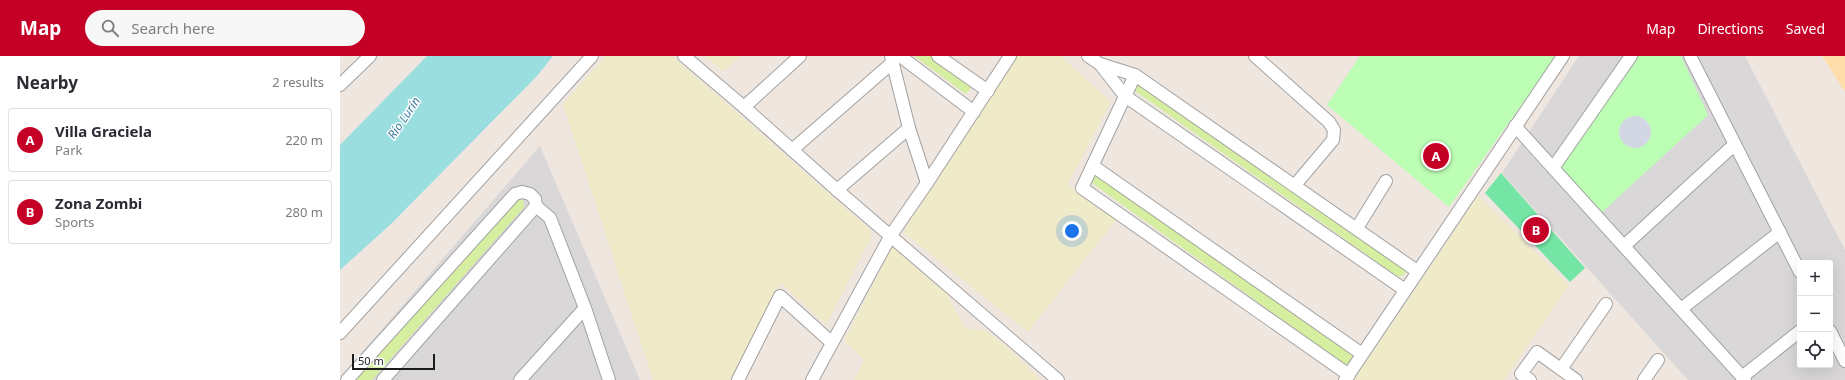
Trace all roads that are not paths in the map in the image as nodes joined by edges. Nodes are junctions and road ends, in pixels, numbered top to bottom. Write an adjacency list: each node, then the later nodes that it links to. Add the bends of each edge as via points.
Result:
1 (370, 56): 15 (street)
2 (592, 56): 43 (street)
3 (684, 56): 18 (street)
4 (800, 56): 18 (street)
5 (938, 56): 16 (street)
6 (1010, 56): 16 (street)
7 (1088, 56): 13 (street)
8 (1255, 56): 28 (street, via 1334,130 1333,140)
9 (1563, 56): 20 (street)
10 (1631, 56): 25 (street)
11 (1690, 56): 22 (street)
12 (894, 58): 19 (street); 21 (street); 23 (street)
13 (1100, 64): 14 (street); 17 (street)
14 (1135, 75): 17 (street); 28 (street)
15 (340, 85)
16 (988, 91): 19 (street)
17 (1125, 96): 24 (street); 37 (street)
18 (744, 107): 23 (street)
19 (974, 112): 27 (street)
20 (1515, 126): 25 (street); 36 (street)
21 (909, 128): 27 (street); 29 (street)
22 (1735, 144): 32 (street); 34 (street)
23 (792, 150): 29 (street)
24 (1093, 166): 45 (street); 49 (street, via 1082,188)
25 (1553, 168): 34 (street)
26 (1386, 181): 31 (street)
27 (927, 183): 33 (street)
28 (1295, 185): 31 (street)
29 (836, 190): 33 (street)
30 (536, 206): 39 (street, via 550,218); 51 (street, via 535,199 530,194 515,194); 52 (street)
31 (1357, 228): 36 (street)
32 (1780, 232): 35 (street); 40 (street)
33 (891, 235): 44 (street); 57 (street)
34 (1624, 246): 40 (street)
35 (1797, 266)
36 (1417, 271): 37 (street)
37 (1405, 290): 45 (street)
38 (1606, 304): 48 (street)
39 (585, 308): 53 (street); 54 (street)
40 (1681, 308): 50 (street)
41 (1799, 332): 50 (street)
42 (1830, 332): 47 (street)
43 (340, 333)
44 (831, 342): 55 (street, via 780,296); 56 (street)
45 (1362, 354): 49 (street)
46 (1658, 360): 60 (street)
47 (1845, 361)
48 (1561, 369): 58 (street, via 1537,352 1521,374); 59 (street)
49 (1347, 377)
50 (1744, 378)
51 (347, 380)
52 (383, 380)
53 (520, 380)
54 (609, 380)
55 (738, 380)
56 (812, 380)
57 (1058, 380)
58 (1530, 380)
59 (1576, 380)
60 (1644, 380)

